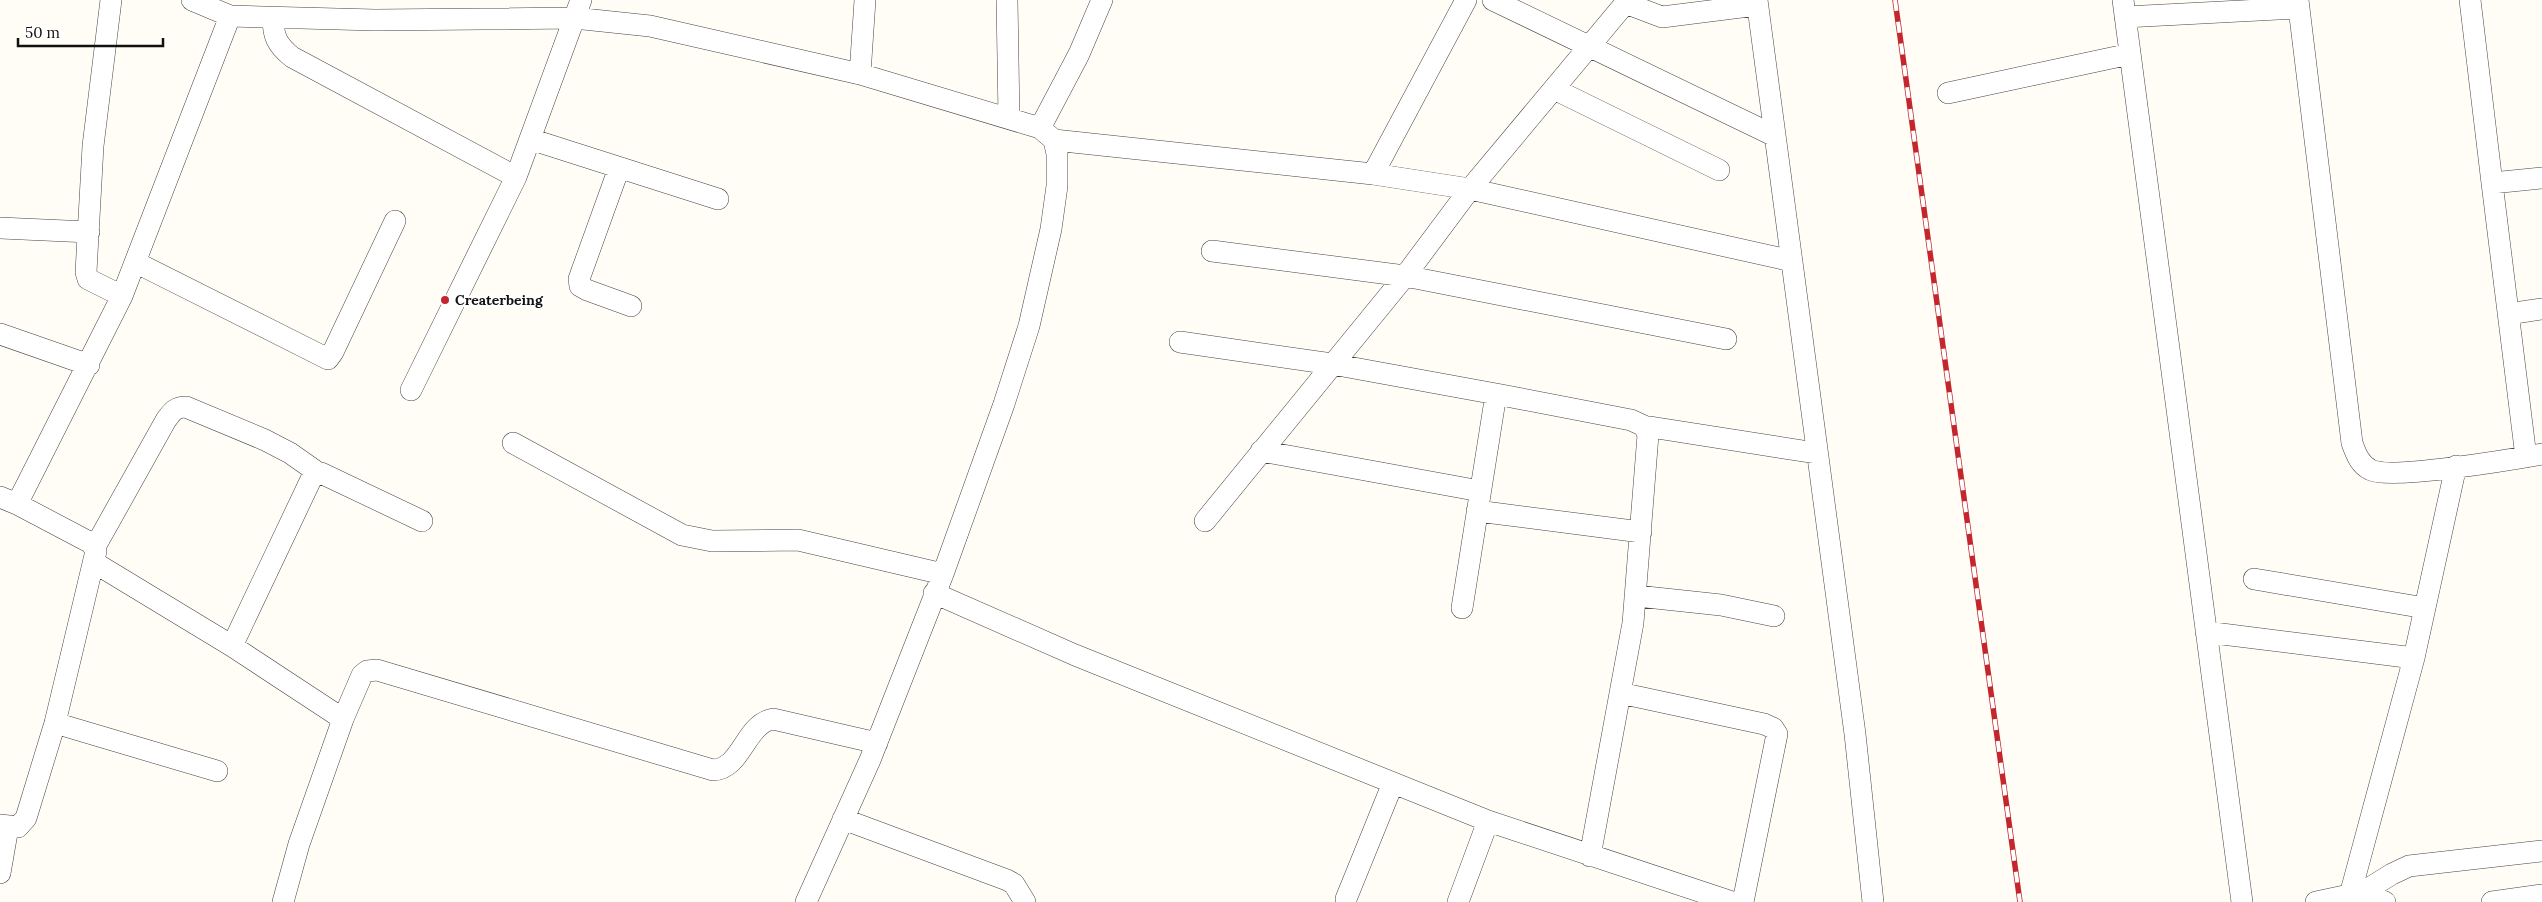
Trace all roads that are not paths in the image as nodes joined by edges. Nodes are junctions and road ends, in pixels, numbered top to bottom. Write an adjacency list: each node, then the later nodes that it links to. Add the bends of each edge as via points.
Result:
1 (111, 0): 35 (street, via 93,146)
2 (192, 0): 13 (street)
3 (865, 0): 18 (street)
4 (1007, 0): 21 (street)
5 (1102, 0): 22 (street)
6 (1466, 0): 27 (street)
7 (1493, 0): 16 (street)
8 (2470, 0): 30 (street)
9 (1626, 2): 10 (street, via 1662,17); 16 (street)
10 (1757, 2): 23 (street)
11 (2298, 4): 12 (street); 56 (street, via 2352,443 2360,461 2372,471 2387,474)
12 (2124, 8): 17 (street)
13 (225, 9): 15 (street); 38 (street)
14 (577, 9): 15 (street, via 375,20); 18 (street); 24 (street)
15 (274, 18): 28 (street, via 275,39 292,58)
16 (1588, 47): 19 (street); 23 (street)
17 (2130, 54): 20 (street); 71 (street)
18 (860, 74): 21 (street)
19 (1554, 90): 26 (street); 31 (street)
20 (1948, 93)
21 (1009, 118): 22 (street)
22 (1047, 134): 27 (street); 64 (street, via 1057,154 1057,186 1051,229 1029,326)
23 (1775, 136): 37 (street)
24 (530, 139): 25 (street); 28 (street)
25 (619, 168): 32 (street); 41 (street, via 579,279 580,286 586,290)
26 (1719, 170)
27 (1373, 174): 31 (street)
28 (516, 177): 49 (street)
29 (2542, 178): 30 (street)
30 (2492, 184): 43 (street)
31 (1470, 189): 37 (street); 39 (street)
32 (718, 199)
33 (394, 221): 38 (street, via 328,359)
34 (0, 228): 35 (street)
35 (89, 232): 40 (street, via 88,279)
36 (1212, 251): 39 (street)
37 (1792, 261): 54 (street)
38 (137, 263): 40 (street)
39 (1404, 276): 45 (street); 47 (street)
40 (122, 296): 48 (street)
41 (631, 306)
42 (2542, 309): 43 (street)
43 (2508, 314): 55 (street)
44 (0, 334): 48 (street)
45 (1726, 339)
46 (1180, 342): 47 (street)
47 (1332, 364): 50 (street); 53 (street)
48 (88, 365): 58 (street)
49 (411, 390)
50 (1496, 394): 51 (street, via 1632,420); 59 (street)
51 (1644, 426): 54 (street); 62 (street, via 1648,435)
52 (513, 443): 64 (street, via 682,535 712,541 798,540)
53 (1261, 451): 59 (street); 61 (street)
54 (1816, 453): 95 (street, via 1855,734)
55 (2534, 455): 56 (street)
56 (2456, 466): 69 (street)
57 (317, 472): 60 (street); 63 (street, via 265,440 180,407 166,420); 72 (street, via 312,475)
58 (9, 500): 63 (street)
59 (1479, 501): 62 (street); 68 (street)
60 (422, 521)
61 (1204, 521)
62 (1641, 532): 67 (street)
63 (95, 555): 72 (street); 76 (street)
64 (944, 574): 66 (street)
65 (2254, 579): 69 (street)
66 (934, 593): 77 (street); 79 (street, via 1075,655)
67 (1636, 596): 70 (street, via 1721,605); 74 (street)
68 (1462, 608)
69 (2426, 608): 73 (street)
70 (1774, 616)
71 (2206, 632): 73 (street); 96 (street)
72 (232, 646): 75 (street)
73 (2414, 658): 86 (street)
74 (1620, 693): 84 (street); 94 (street, via 1764,724 1777,734)
75 (343, 720): 77 (street, via 362,675 367,671 385,670 713,770 727,767 765,720 773,719); 89 (street)
76 (55, 723): 78 (street); 82 (street, via 26,818 18,827)
77 (876, 743): 80 (street)
78 (217, 771)
79 (1393, 782): 81 (street); 88 (street)
80 (843, 819): 90 (street); 91 (street, via 1007,880 1014,884)
81 (1488, 821): 84 (street); 92 (street)
82 (4, 826): 85 (street)
83 (2542, 851): 86 (street, via 2409,866)
84 (1590, 856): 93 (street)
85 (0, 873)
86 (2357, 894): 97 (street); 98 (street)
87 (2542, 895): 99 (street)
88 (1346, 899)
89 (282, 902)
90 (806, 902)
91 (1025, 902)
92 (1458, 902)
93 (1732, 902)
94 (1743, 902)
95 (1873, 902)
96 (2242, 902)
97 (2316, 902)
98 (2385, 902)
99 (2492, 902)

